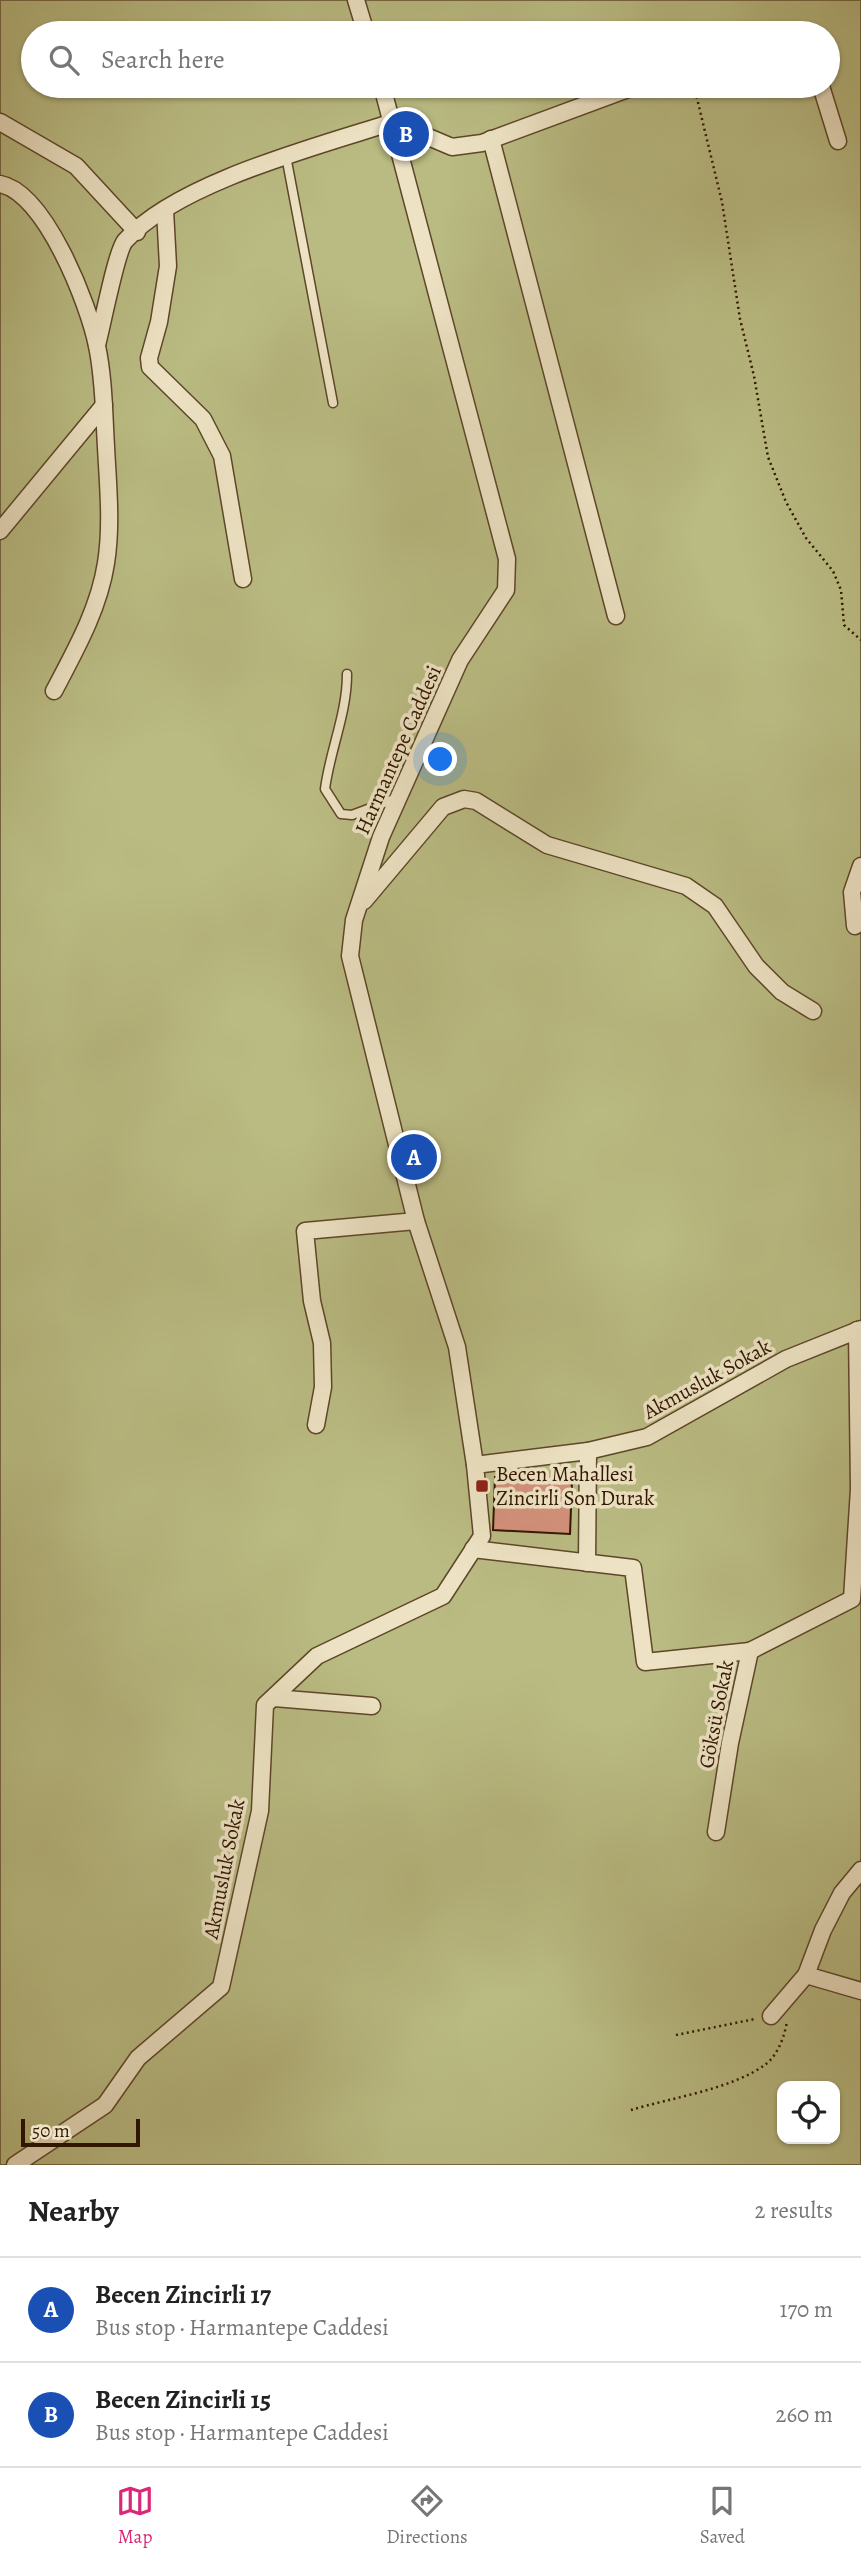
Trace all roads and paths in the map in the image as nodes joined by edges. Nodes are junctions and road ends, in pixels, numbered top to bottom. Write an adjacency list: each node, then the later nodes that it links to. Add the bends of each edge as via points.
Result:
1 (356, 0): 2 (street)
2 (362, 21)
3 (386, 98): 8 (street, Harmantepe Caddesi)
4 (603, 98): 9 (street)
5 (697, 98): 21 (path, via 722,202 768,457 800,526 837,580 844,625)
6 (825, 98): 10 (street)
7 (0, 122): 14 (street, via 76,166)
8 (393, 122): 9 (street, via 452,147); 11 (street); 24 (street, Harmantepe Caddesi, via 507,559 506,590 460,660)
9 (491, 139): 20 (street)
10 (838, 141)
11 (286, 156): 13 (street, via 176,201); 16 (lane)
12 (0, 184): 15 (street, via 18,190 44,219 64,254)
13 (165, 210): 14 (street); 19 (street, via 168,266 150,367 203,419 222,456)
14 (137, 232): 15 (street, via 123,243)
15 (97, 345): 17 (street)
16 (332, 403)
17 (104, 405): 18 (street); 23 (street, via 106,566 85,631)
18 (0, 531)
19 (243, 579)
20 (617, 616)
21 (861, 640)
22 (347, 674): 24 (lane, via 345,705 325,789 341,814 352,815)
23 (54, 691)
24 (398, 797): 26 (street, Harmantepe Caddesi)
25 (861, 866): 27 (street, via 852,892)
26 (359, 908): 28 (street, via 443,807 464,799 475,801 547,845 686,886 715,905 755,966 782,992); 29 (street, Harmantepe Caddesi, via 349,956)
27 (855, 926)
28 (813, 1011)
29 (416, 1222): 31 (street, via 305,1231 312,1301 322,1343 323,1387); 33 (street, Harmantepe Caddesi, via 457,1346)
30 (859, 1329): 32 (street, Akmusluk Sokak, via 786,1359 648,1437); 36 (street, Göksü Sokak, via 859,1489 852,1599)
31 (316, 1425)
32 (588, 1451): 33 (street, Akmusluk Sokak); 35 (street)
33 (475, 1465): 34 (street, Akmusluk Sokak, via 482,1536)
34 (473, 1549): 35 (street); 37 (street, Akmusluk Sokak, via 443,1596 317,1656)
35 (587, 1563): 36 (street, via 634,1569 645,1662)
36 (750, 1651): 39 (street, Göksü Sokak)
37 (274, 1698): 38 (street); 47 (street, Akmusluk Sokak, via 265,1706 260,1811 221,1987 138,2058 105,2105)
38 (372, 1706)
39 (716, 1832)
40 (861, 1870): 41 (street, via 822,1930)
41 (806, 1975): 42 (street); 43 (street)
42 (861, 1991)
43 (790, 1997): 44 (street); 46 (path, via 787,2027 766,2064 731,2081)
44 (771, 2016): 45 (path)
45 (676, 2035)
46 (631, 2110)
47 (15, 2165)

